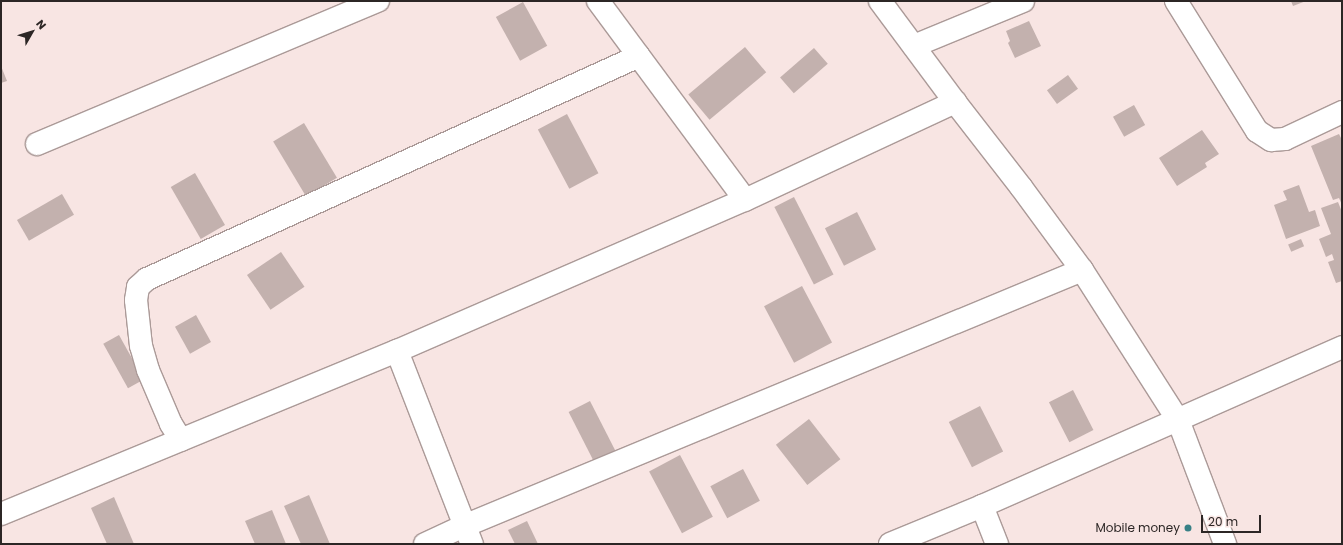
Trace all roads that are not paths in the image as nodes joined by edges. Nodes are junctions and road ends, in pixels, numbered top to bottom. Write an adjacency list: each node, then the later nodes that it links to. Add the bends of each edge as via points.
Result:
1 (375, 1): 10 (street)
2 (598, 1): 7 (street)
3 (880, 1): 6 (street)
4 (1023, 1): 6 (street)
5 (1176, 1): 9 (street, via 1256,131 1271,140 1285,139)
6 (914, 46): 8 (street)
7 (639, 56): 11 (street); 16 (street, via 147,278 138,287 136,300 141,346 148,370 171,424)
8 (955, 102): 11 (street); 12 (street)
9 (1342, 112)
10 (37, 144)
11 (745, 200): 14 (street)
12 (1082, 270): 15 (street); 19 (street)
13 (1342, 347): 15 (street)
14 (397, 351): 16 (street); 19 (street)
15 (1178, 420): 17 (street); 23 (street)
16 (181, 440): 18 (street)
17 (982, 506): 21 (street); 22 (street)
18 (1, 514)
19 (468, 535): 20 (street)
20 (425, 544)
21 (890, 544)
22 (997, 544)
23 (1225, 544)

